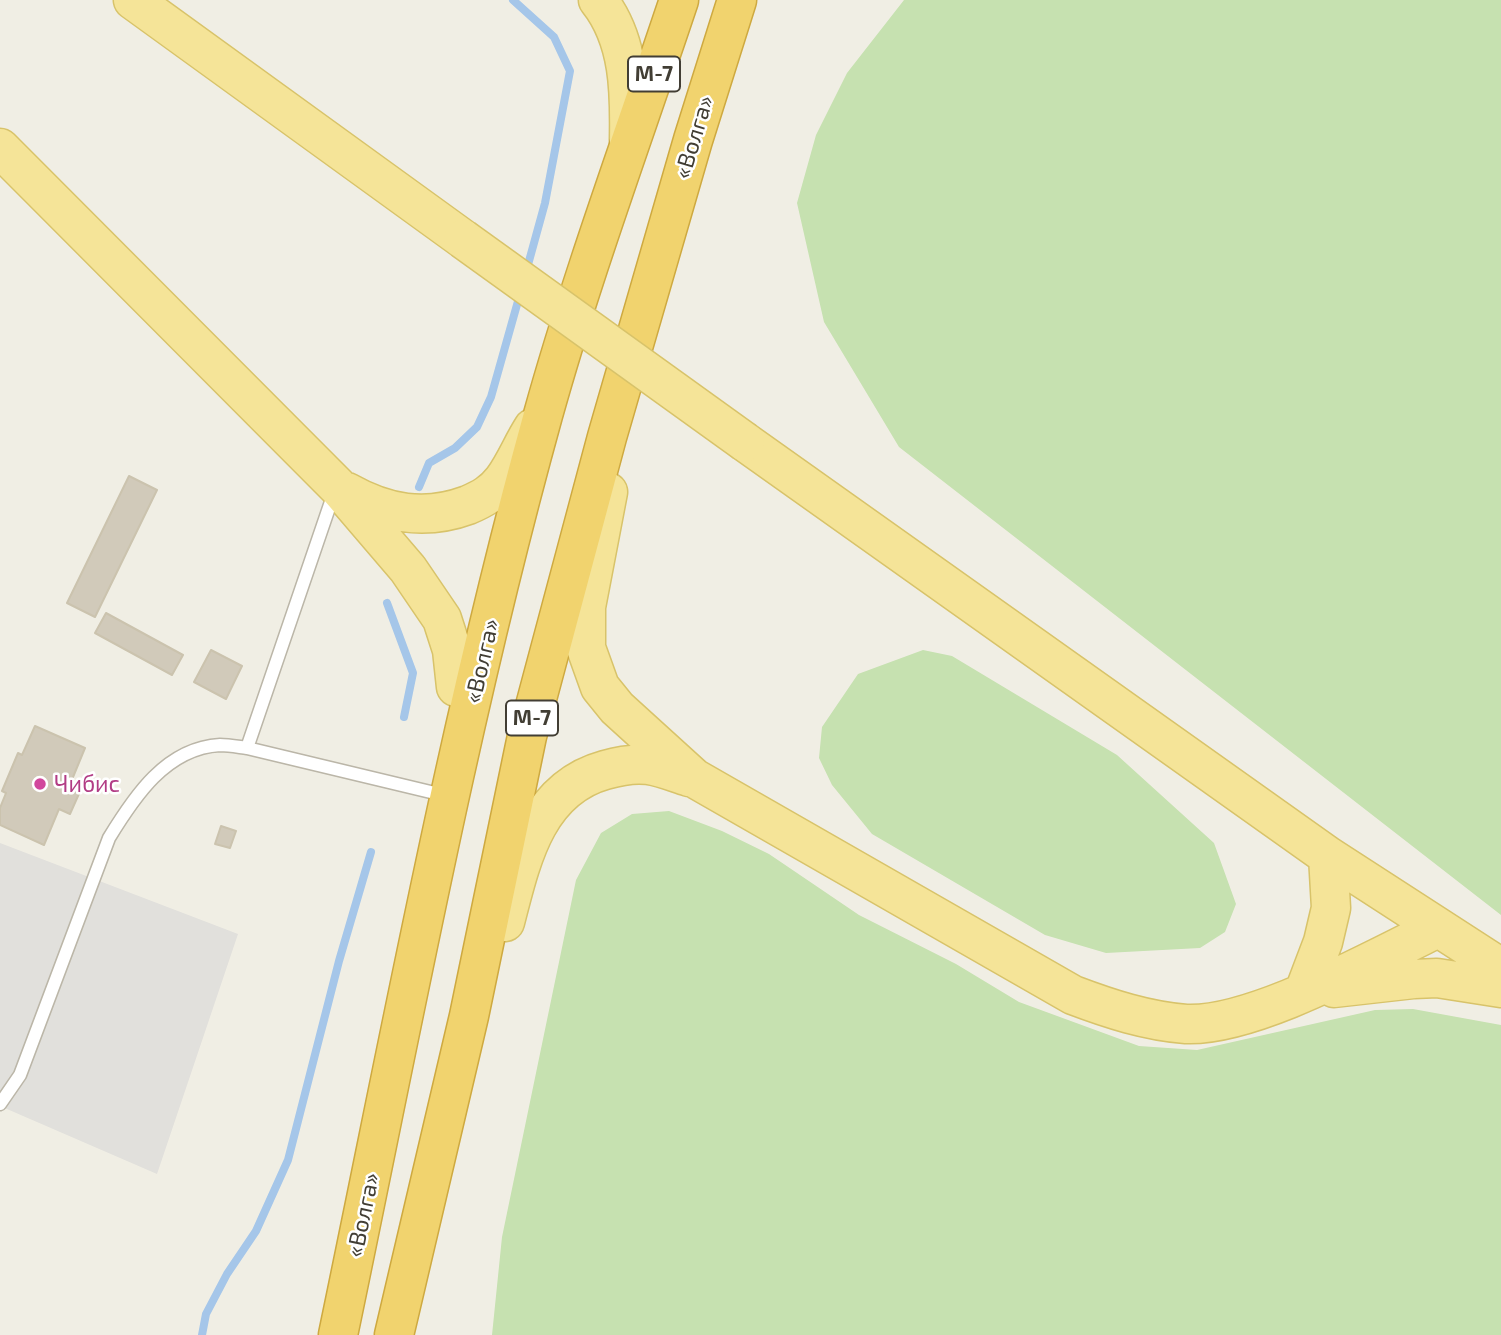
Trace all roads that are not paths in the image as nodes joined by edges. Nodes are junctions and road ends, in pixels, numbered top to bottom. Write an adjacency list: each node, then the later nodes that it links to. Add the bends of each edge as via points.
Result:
1 (134, 0): 16 (main road, bridge)
2 (598, 0): 6 (main road, via 617,30 622,48 628,78)
3 (679, 0): 6 (highway, «Волга» / М-7)
4 (737, 0): 8 (highway, «Волга» / М-7)
5 (0, 148): 10 (main road)
6 (629, 148): 7 (highway, «Волга» / М-7)
7 (543, 415): 9 (main road); 15 (highway, «Волга» / М-7)
8 (607, 437): 13 (main road, via 608,497 586,607 586,648 600,687 617,708); 21 (highway, «Волга» / М-7, via 527,736)
9 (519, 455): 10 (main road, via 487,497 437,514 390,511); 11 (main road)
10 (337, 486): 11 (main road, via 408,569 442,620 452,650); 12 (lane)
11 (456, 687): 14 (main road)
12 (247, 748): 14 (lane); 22 (lane, via 220,745 183,755 148,781 128,806 109,838 20,1075)
13 (694, 778): 20 (main road, via 1073,995 1109,1008 1189,1024 1252,1012); 21 (main road, via 634,764 591,774 563,791 535,830 499,944)
14 (439, 794): 15 (main road)
15 (441, 836): 23 (highway, «Волга» / М-7)
16 (1328, 856): 17 (main road); 20 (main road, via 1331,908)
17 (1438, 928): 18 (main road); 20 (main road)
18 (1501, 968)
19 (1501, 988): 20 (main road, via 1437,978)
20 (1304, 992)
21 (471, 1001): 24 (highway, «Волга» / М-7)
22 (0, 1104)
23 (338, 1335)
24 (394, 1335)

